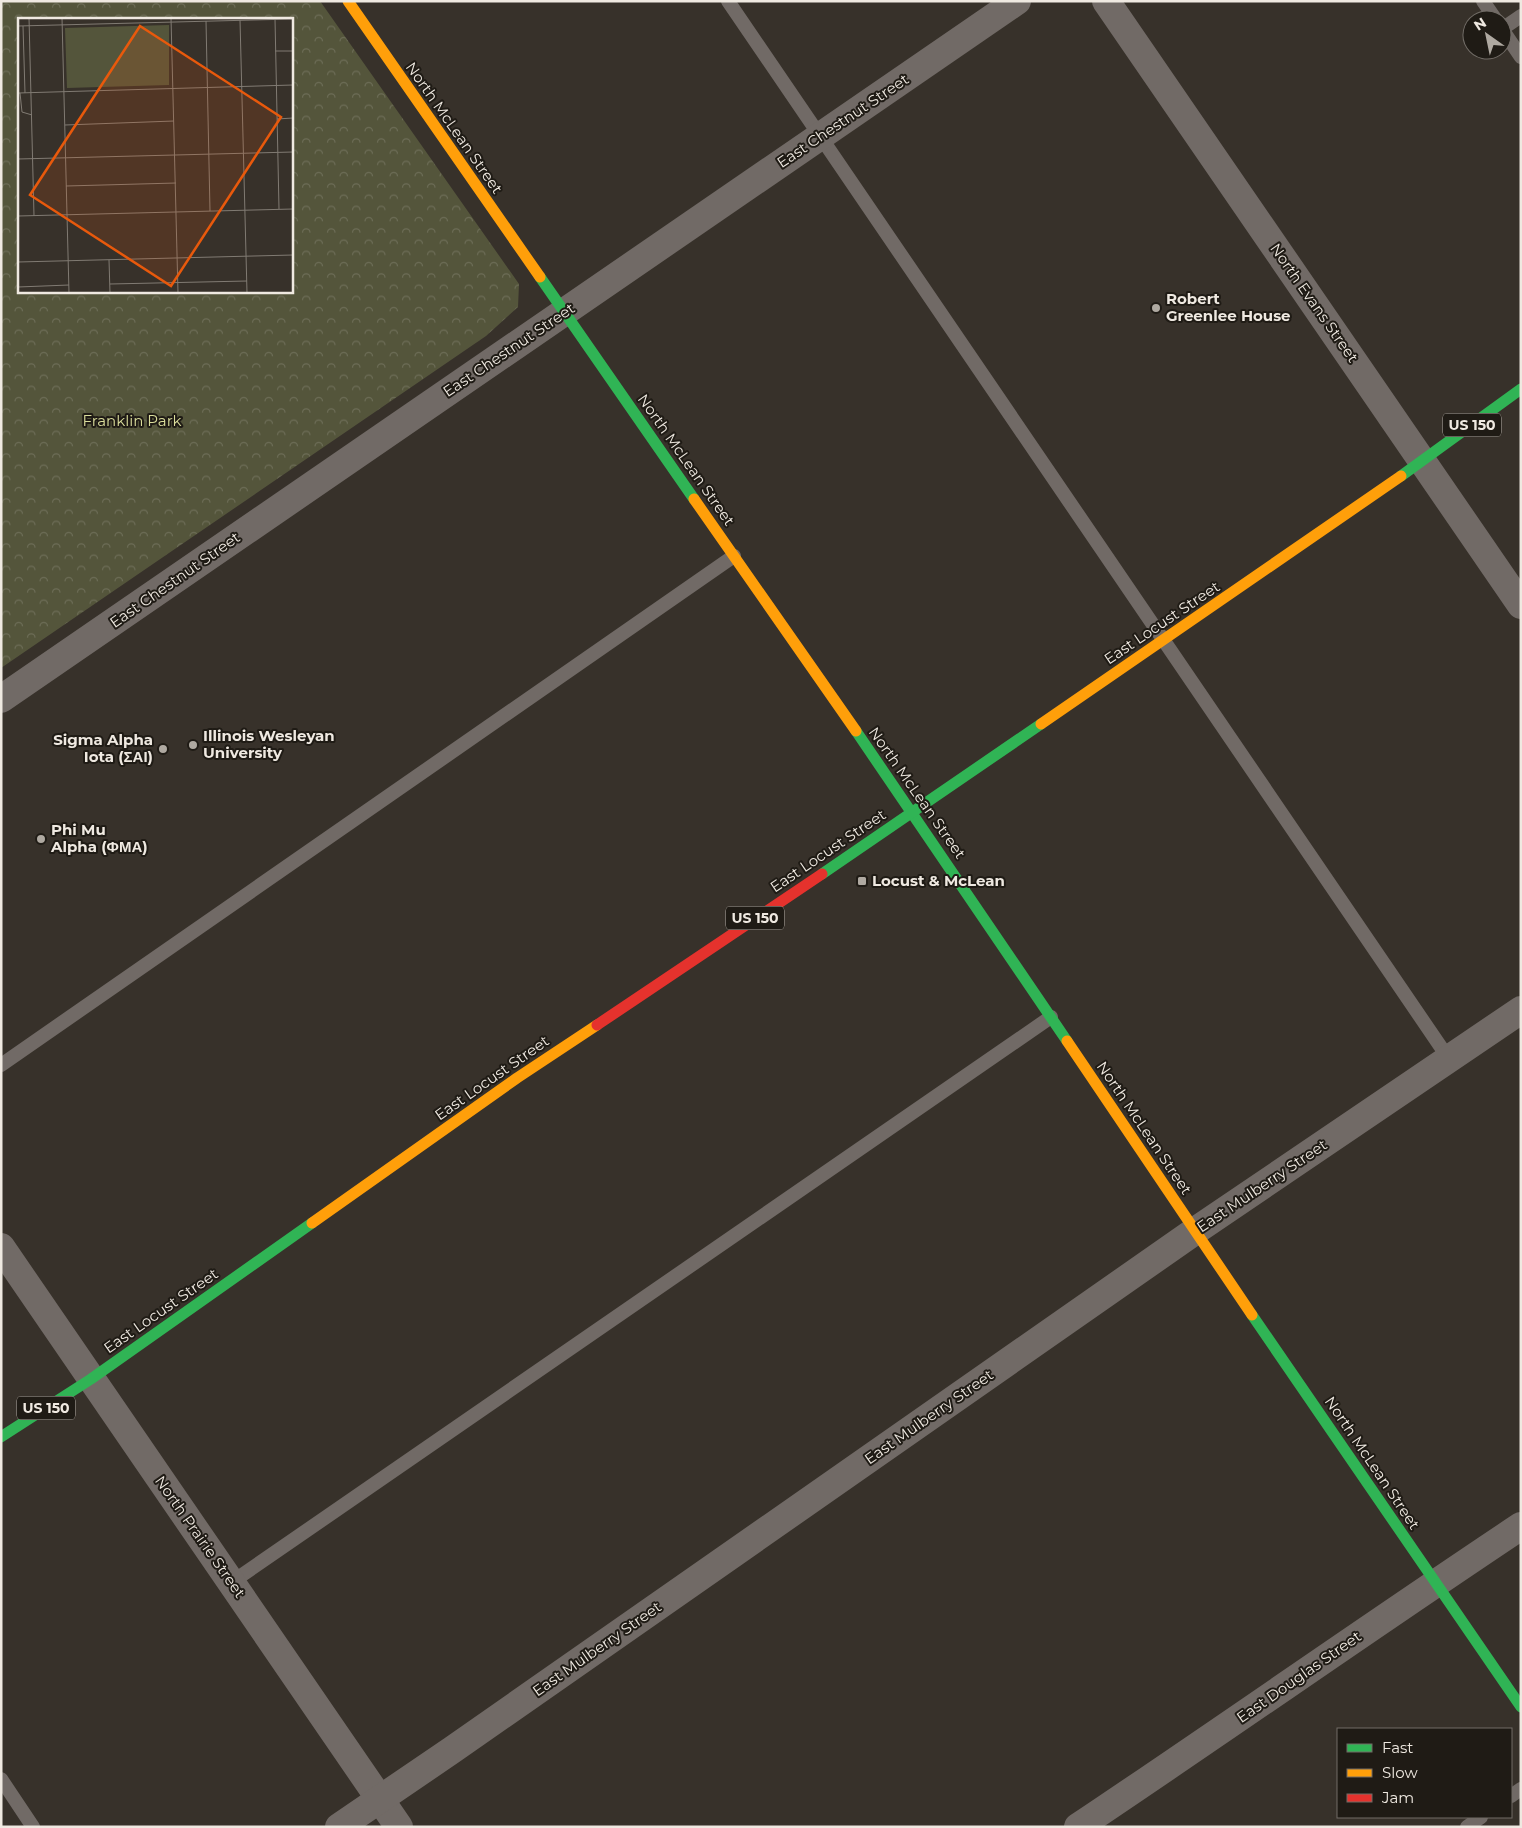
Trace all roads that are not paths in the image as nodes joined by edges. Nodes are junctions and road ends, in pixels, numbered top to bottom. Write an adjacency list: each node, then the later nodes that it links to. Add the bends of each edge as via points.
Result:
1 (348, 1): 8 (street, North McLean Street)
2 (728, 1): 7 (lane)
3 (1017, 1): 7 (street, East Chestnut Street)
4 (1106, 1): 10 (street, North Evans Street)
5 (1512, 44): 6 (lane)
6 (1521, 57)
7 (820, 137): 8 (street, East Chestnut Street); 13 (lane)
8 (564, 312): 11 (street, North McLean Street); 14 (street, East Chestnut Street)
9 (1521, 389): 10 (street, East Locust Street / US 150)
10 (1422, 462): 12 (street, North Evans Street); 13 (street, East Locust Street / US 150)
11 (734, 556): 15 (street, North McLean Street); 19 (lane)
12 (1521, 605)
13 (1163, 640): 15 (street, East Locust Street / US 150); 18 (lane)
14 (1, 699)
15 (912, 812): 17 (street, North McLean Street); 22 (street, East Locust Street / US 150, via 517,1078)
16 (1521, 1010): 18 (street, East Mulberry Street)
17 (1051, 1017): 20 (street, North McLean Street); 25 (lane)
18 (1449, 1059): 20 (street, East Mulberry Street)
19 (1, 1065)
20 (1196, 1231): 26 (street, North McLean Street); 29 (street, East Mulberry Street)
21 (1, 1247): 22 (street, North Prairie Street)
22 (91, 1378): 23 (street, East Locust Street / US 150); 25 (street, North Prairie Street)
23 (1, 1437)
24 (1521, 1526): 26 (street, East Douglas Street)
25 (232, 1582): 29 (street, North Prairie Street)
26 (1435, 1583): 27 (street, North McLean Street); 34 (street, East Douglas Street)
27 (1521, 1706)
28 (1, 1779): 31 (lane)
29 (380, 1798): 32 (street, East Mulberry Street); 33 (street, North Prairie Street)
30 (1480, 1818): 35 (lane)
31 (33, 1827)
32 (339, 1827)
33 (399, 1827)
34 (1078, 1827)
35 (1467, 1827)

